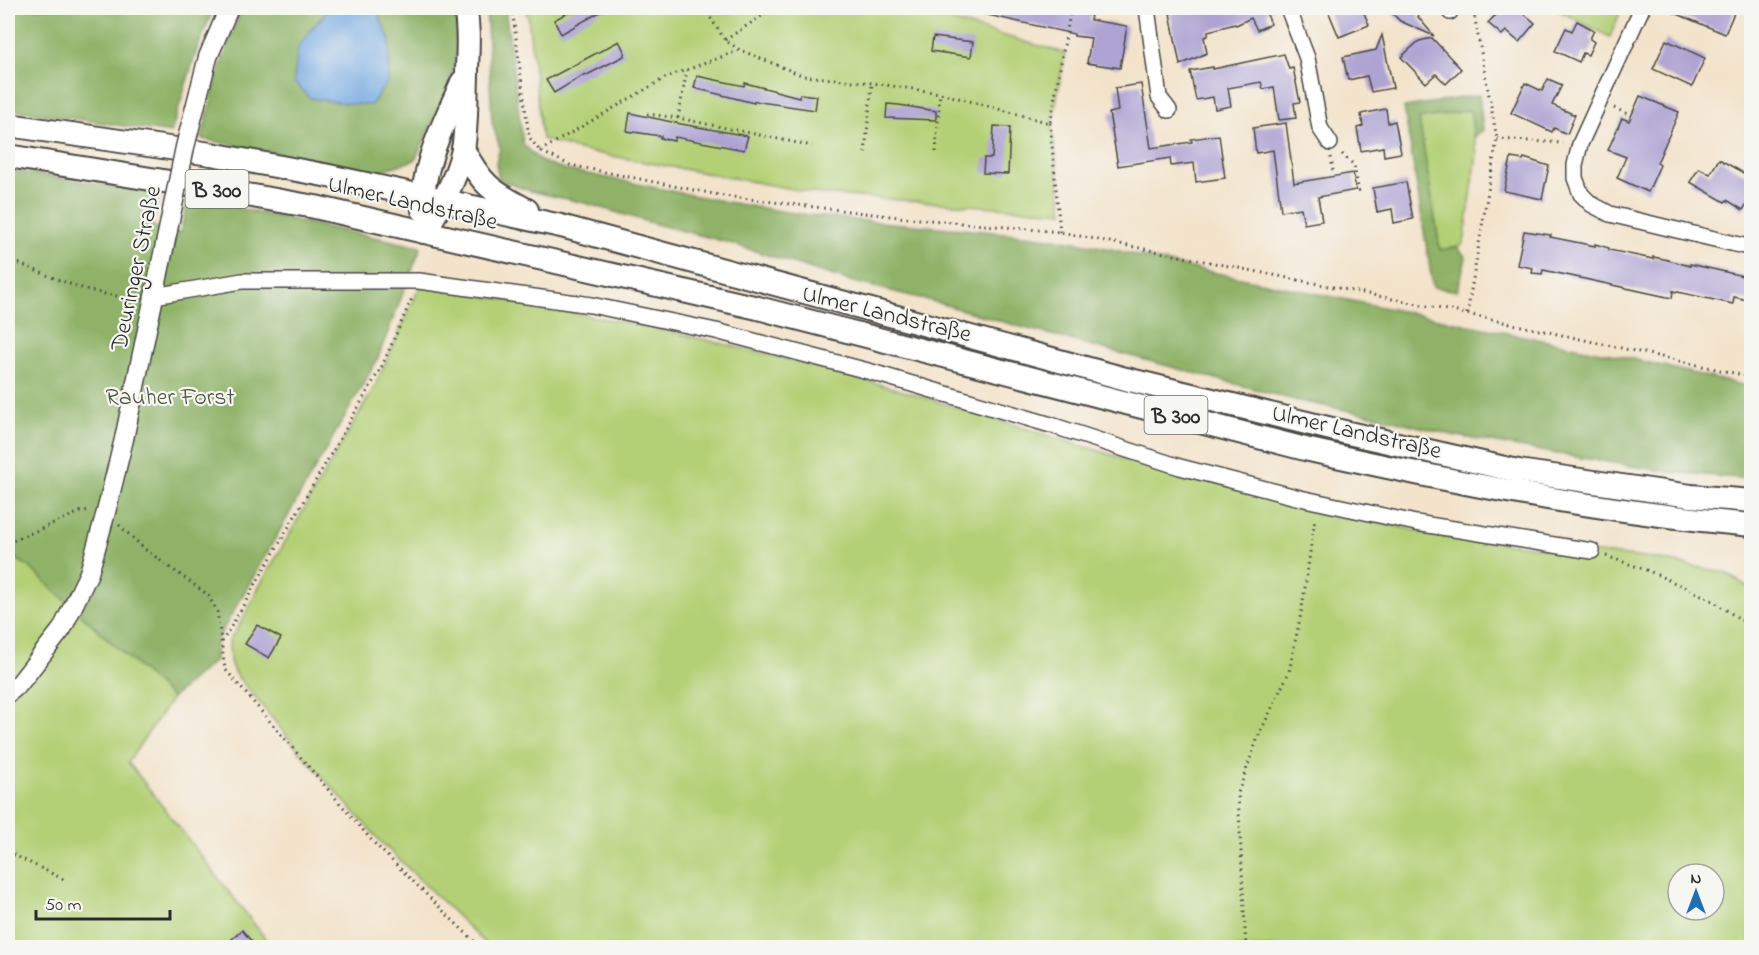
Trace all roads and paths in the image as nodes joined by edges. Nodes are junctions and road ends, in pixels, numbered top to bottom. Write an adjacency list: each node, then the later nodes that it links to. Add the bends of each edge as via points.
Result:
1 (229, 8): 41 (street, Deuringer Straße, bridge, via 208,57 168,230)
2 (465, 8): 14 (main road)
3 (512, 8): 27 (path, via 529,137)
4 (704, 8): 11 (path)
5 (774, 8): 11 (path)
6 (1071, 8): 20 (path)
7 (1147, 8): 17 (street, via 1159,97)
8 (1288, 8): 23 (street, via 1307,58 1320,128)
9 (1476, 8): 22 (path)
10 (1642, 8): 24 (street)
11 (725, 40): 12 (path)
12 (740, 50): 13 (path); 15 (path, via 804,76)
13 (687, 70): 19 (path); 27 (path, via 665,78)
14 (467, 72): 26 (main road); 34 (main road, via 430,159)
15 (872, 83): 16 (path); 28 (path)
16 (940, 93): 20 (path); 29 (path)
17 (1169, 110)
18 (647, 114): 19 (path)
19 (678, 118): 25 (path)
20 (1050, 123): 37 (path)
21 (8, 125): 34 (main road, Ulmer Landstraße / B 300, via 211,154)
22 (1497, 139): 24 (path); 42 (path)
23 (1330, 143): 33 (path, via 1354,165)
24 (1580, 144): 38 (street, via 1575,178 1581,194 1591,204 1618,217)
25 (812, 146)
26 (463, 149): 34 (main road, via 455,177); 35 (main road, via 484,182 500,196)
27 (540, 151): 37 (path, via 570,165 724,196 898,218)
28 (865, 153)
29 (936, 153)
30 (8, 156): 36 (main road, Ulmer Landstraße / B 300, via 304,205)
31 (1743, 162): 32 (path)
32 (1752, 166)
33 (1359, 193)
34 (433, 198): 35 (main road, Ulmer Landstraße / B 300); 36 (main road)
35 (561, 226): 46 (main road, Ulmer Landstraße / B 300, via 1126,380 1348,434 1518,471)
36 (424, 232): 48 (main road, Ulmer Landstraße / B 300, via 758,308 1305,449 1548,499)
37 (1060, 232): 42 (path)
38 (1752, 248)
39 (8, 259): 41 (path, via 92,290 126,297)
40 (419, 281): 41 (street, via 243,281); 45 (street, via 591,305 716,330 1051,425 1180,467); 52 (path, via 382,366)
41 (146, 296): 47 (street, Deuringer Straße, via 124,439)
42 (1467, 315): 44 (path)
43 (1752, 364): 44 (path)
44 (1750, 377)
45 (1317, 501): 50 (street, via 1416,523); 57 (path, via 1289,672 1258,737 1238,793)
46 (1752, 501)
47 (106, 512): 49 (path, via 80,512); 52 (path, via 146,550 208,595 217,611); 53 (street, Deuringer Straße, via 88,573 62,629)
48 (1752, 525)
49 (8, 543)
50 (1592, 551): 51 (path, via 1708,598)
51 (1752, 627)
52 (221, 644): 56 (path, via 225,669 297,755 374,843)
53 (8, 693)
54 (8, 852): 55 (path)
55 (65, 880)
56 (481, 948)
57 (1246, 948)

